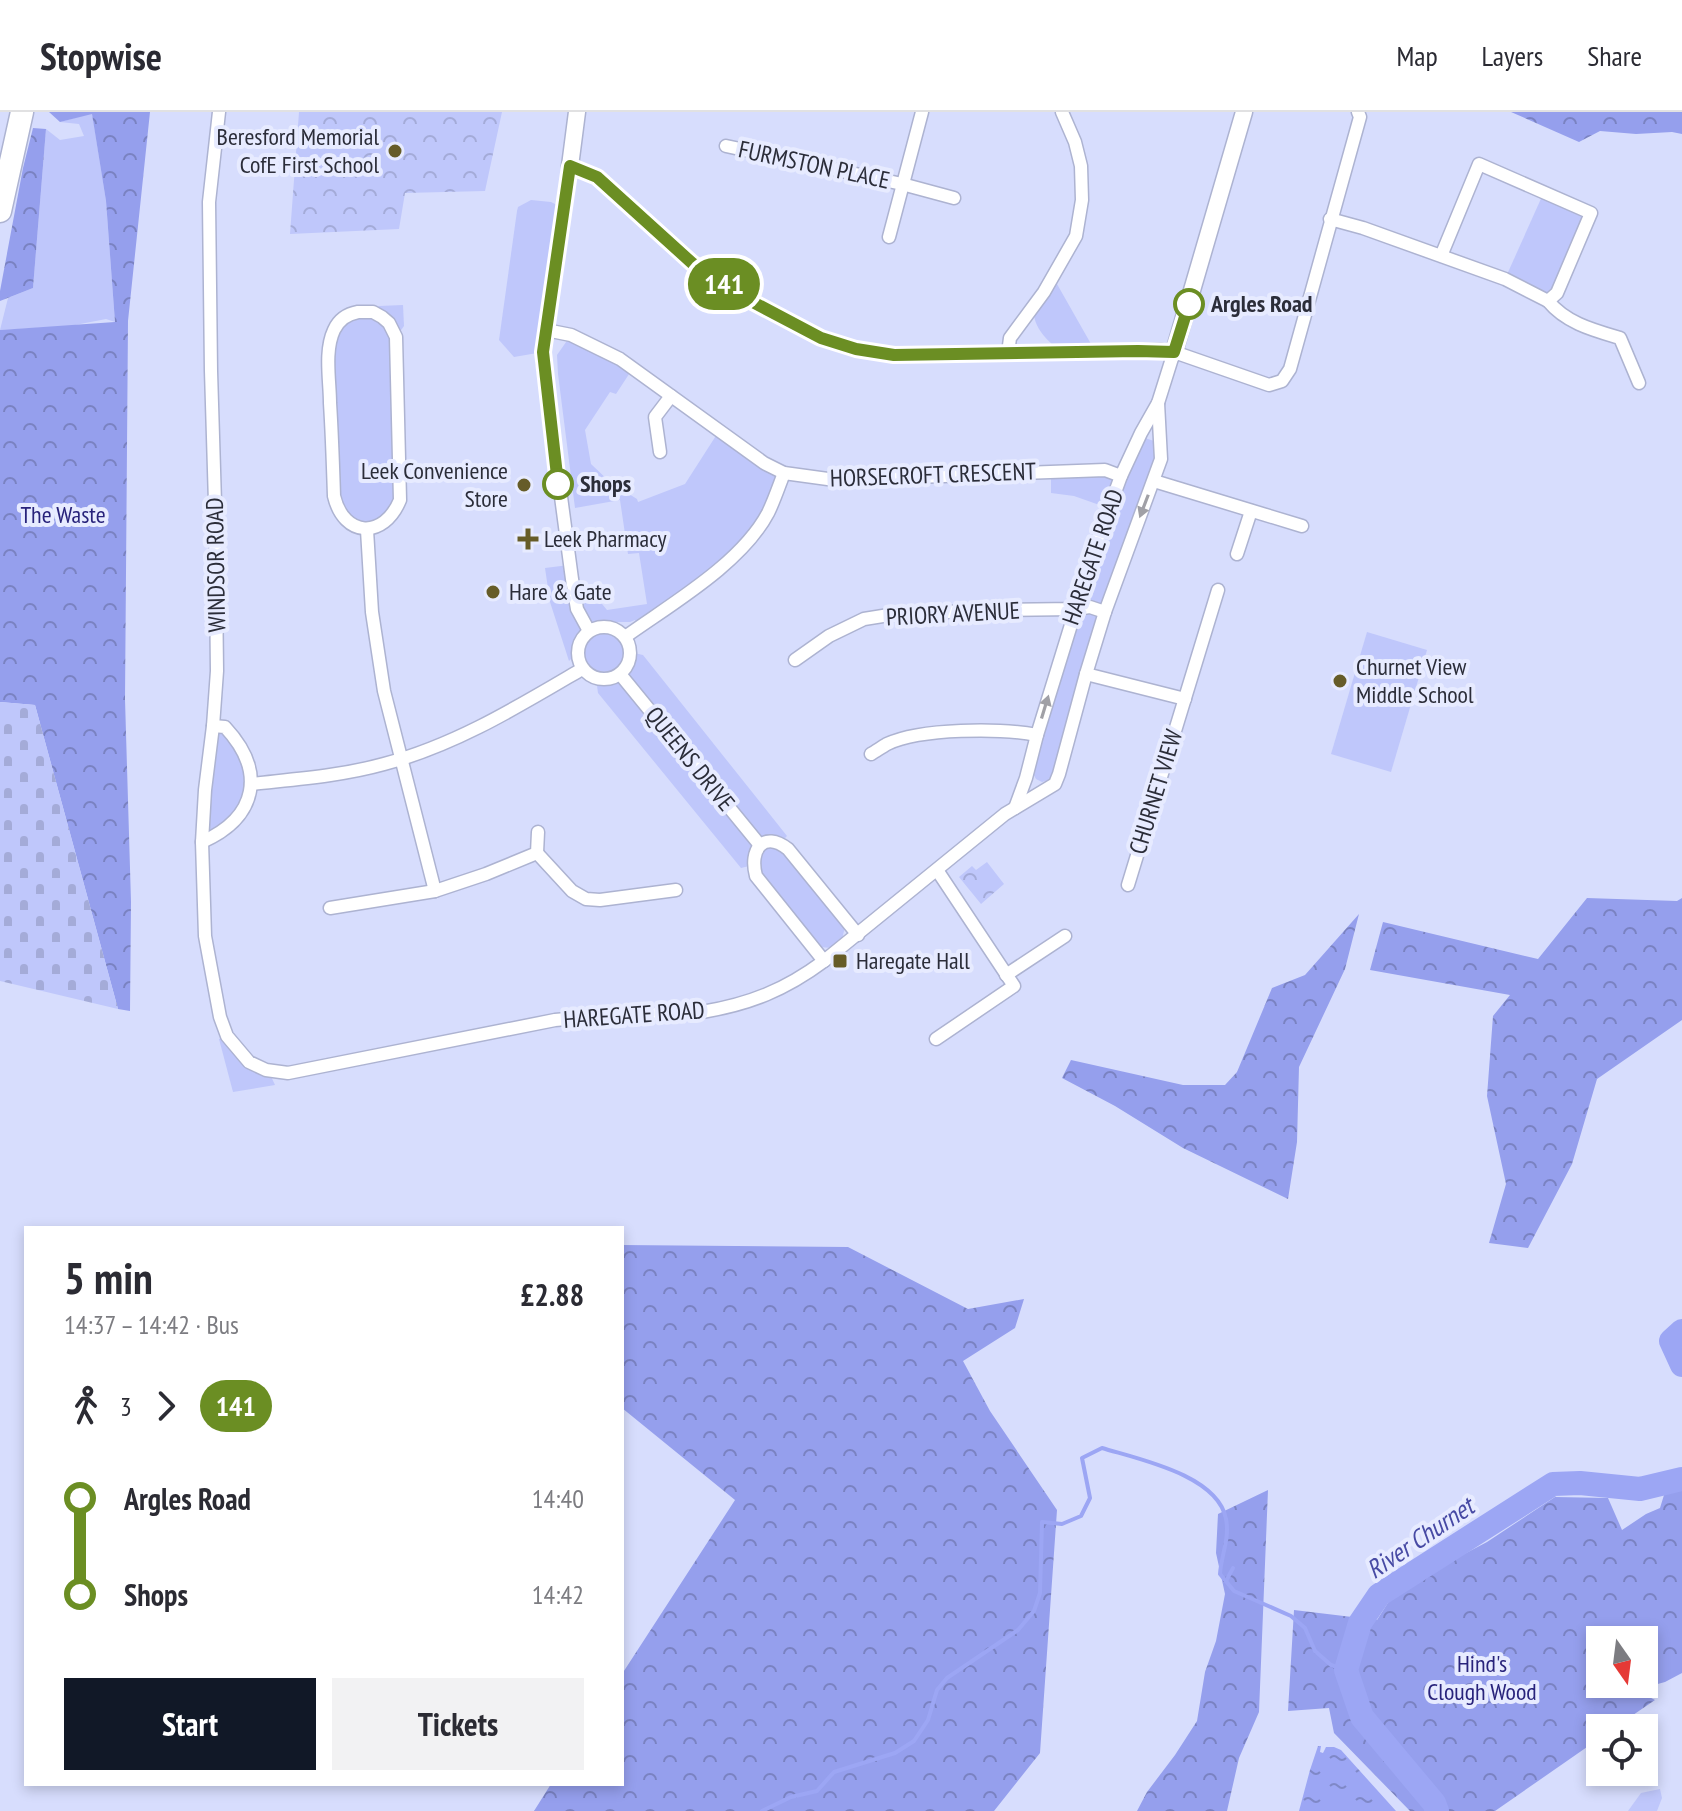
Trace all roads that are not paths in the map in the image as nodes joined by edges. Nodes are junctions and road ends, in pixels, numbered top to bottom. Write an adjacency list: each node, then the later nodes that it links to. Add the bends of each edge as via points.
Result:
1 (22, 112): 9 (highway)
2 (219, 112): 44 (street, WINDSOR ROAD, via 209,202 217,671)
3 (577, 112): 10 (street)
4 (922, 112): 11 (street, FURMSTON PLACE)
5 (1062, 112): 20 (street, via 1081,166 1076,236 1010,338)
6 (1244, 112): 19 (street)
7 (1358, 112): 14 (street)
8 (726, 146): 11 (street, FURMSTON PLACE)
9 (6, 158): 12 (highway)
10 (570, 166): 18 (street); 20 (street, via 597,177 692,263 821,338 894,355)
11 (902, 184): 13 (street, FURMSTON PLACE); 15 (street, FURMSTON PLACE)
12 (1, 195)
13 (954, 198)
14 (1330, 219): 16 (street); 19 (street, via 1290,369 1282,381 1269,385)
15 (889, 237)
16 (1441, 256): 17 (street); 17 (street, via 1479,164 1591,213 1557,293)
17 (1548, 301): 21 (street, via 1559,314 1620,338)
18 (546, 330): 22 (street, HORSECROFT CRESCENT, via 571,335 620,359); 37 (street, via 543,362 570,571 577,609)
19 (1174, 352): 20 (street); 23 (street, HAREGATE ROAD)
20 (1008, 353)
21 (1639, 383)
22 (671, 396): 26 (street, via 655,417 652,439); 27 (street, HORSECROFT CRESCENT)
23 (1158, 403): 24 (street, HAREGATE ROAD); 25 (street, HAREGATE ROAD)
24 (1137, 442): 25 (street, via 1145,438); 28 (street, HAREGATE ROAD)
25 (1161, 448): 29 (street, HAREGATE ROAD)
26 (660, 452)
27 (784, 473): 28 (street, HORSECROFT CRESCENT, via 835,480 1105,470); 38 (street, via 768,513 733,556)
28 (1121, 476): 35 (street, HAREGATE ROAD)
29 (1154, 481): 30 (street); 36 (street, HAREGATE ROAD, one-way to 36)
30 (1251, 511): 31 (street); 33 (street)
31 (1302, 526)
32 (367, 530): 32 (street, via 385,523 400,500 396,337 389,323 373,312 341,320 330,343 329,367 337,509 352,525); 47 (street, via 384,691)
33 (1237, 554)
34 (1218, 590): 43 (street, CHURNET VIEW)
35 (1075, 609): 36 (street, PRIORY AVENUE); 39 (street, PRIORY AVENUE, via 864,619); 45 (street, HAREGATE ROAD, one-way to 35)
36 (1105, 612): 42 (street, HAREGATE ROAD)
37 (589, 631): 38 (street, via 612,628); 40 (street, via 577,653)
38 (625, 637): 41 (street, via 630,652)
39 (795, 660)
40 (582, 669): 41 (street, via 604,680); 47 (street, via 473,731)
41 (620, 674): 54 (street, QUEENS DRIVE)
42 (1086, 674): 43 (street, CHURNET VIEW); 49 (street, HAREGATE ROAD)
43 (1185, 699): 57 (street, CHURNET VIEW)
44 (213, 726): 50 (street, via 225,727 240,743); 53 (street, WINDSOR ROAD)
45 (1037, 735): 46 (street, via 918,734); 48 (street, HAREGATE ROAD)
46 (871, 754)
47 (402, 759): 50 (street, via 328,776); 59 (street)
48 (1029, 766): 49 (street, via 1042,782); 51 (street, HAREGATE ROAD)
49 (1059, 774): 51 (street, HAREGATE ROAD, via 1055,784)
50 (251, 784): 53 (street, via 234,823)
51 (1015, 808): 56 (street, HAREGATE ROAD)
52 (538, 832): 55 (street)
53 (202, 842): 65 (street, WINDSOR ROAD, via 205,936)
54 (759, 844): 61 (street, via 770,841 788,849); 63 (street, via 754,852 756,876)
55 (537, 853): 58 (street, via 586,899); 59 (street)
56 (937, 870): 61 (street, HAREGATE ROAD); 64 (street)
57 (1128, 885)
58 (676, 890)
59 (435, 891): 60 (street)
60 (330, 908)
61 (858, 935): 63 (street, HAREGATE ROAD)
62 (1065, 936): 64 (street)
63 (824, 961): 65 (street, HAREGATE ROAD, via 776,992 720,1009 555,1020 288,1073 249,1062 227,1036)
64 (1006, 975): 66 (street, via 1014,986)
65 (220, 1017)
66 (936, 1039)

